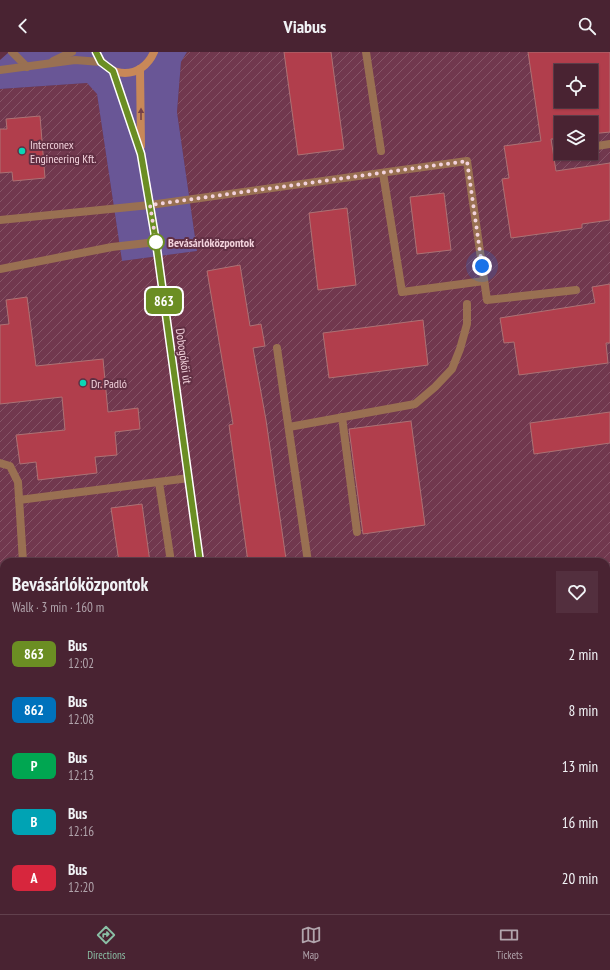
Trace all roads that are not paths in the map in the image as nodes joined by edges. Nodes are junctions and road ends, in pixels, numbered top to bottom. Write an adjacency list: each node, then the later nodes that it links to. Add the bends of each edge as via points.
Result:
1 (12, 52): 8 (street)
2 (72, 52): 7 (street)
3 (96, 52): 6 (main road)
4 (154, 52): 9 (main road, via 148,63)
5 (366, 52): 14 (street)
6 (101, 62): 7 (street, via 75,60); 11 (main road)
7 (44, 64): 8 (street)
8 (27, 67): 10 (street)
9 (140, 69): 11 (main road, via 124,73); 15 (main road, Dobogókői út, one-way to 9)
10 (0, 70)
11 (113, 71): 15 (main road, Dobogókői út)
12 (610, 144): 13 (street)
13 (598, 146)
14 (381, 151)
15 (141, 154): 17 (main road, Dobogókői út)
16 (383, 174): 17 (street); 21 (street, via 402,292); 21 (street, via 467,161)
17 (150, 205): 18 (street); 19 (main road, Dobogókői út)
18 (0, 220)
19 (156, 242): 20 (street, via 112,246); 28 (main road, Dobogókői út)
20 (0, 269)
21 (484, 281): 22 (street, via 487,300)
22 (576, 290)
23 (468, 304): 25 (street, via 467,324 460,349 452,369 435,387 415,404)
24 (277, 348): 26 (street)
25 (342, 417): 26 (street); 31 (street)
26 (289, 426): 35 (street)
27 (0, 463): 30 (street, via 10,466 14,473 18,482)
28 (189, 478): 29 (street); 34 (main road, Dobogókői út)
29 (159, 482): 30 (street); 33 (street)
30 (19, 500): 32 (street)
31 (357, 532)
32 (23, 558)
33 (170, 558)
34 (199, 558)
35 (307, 558)

